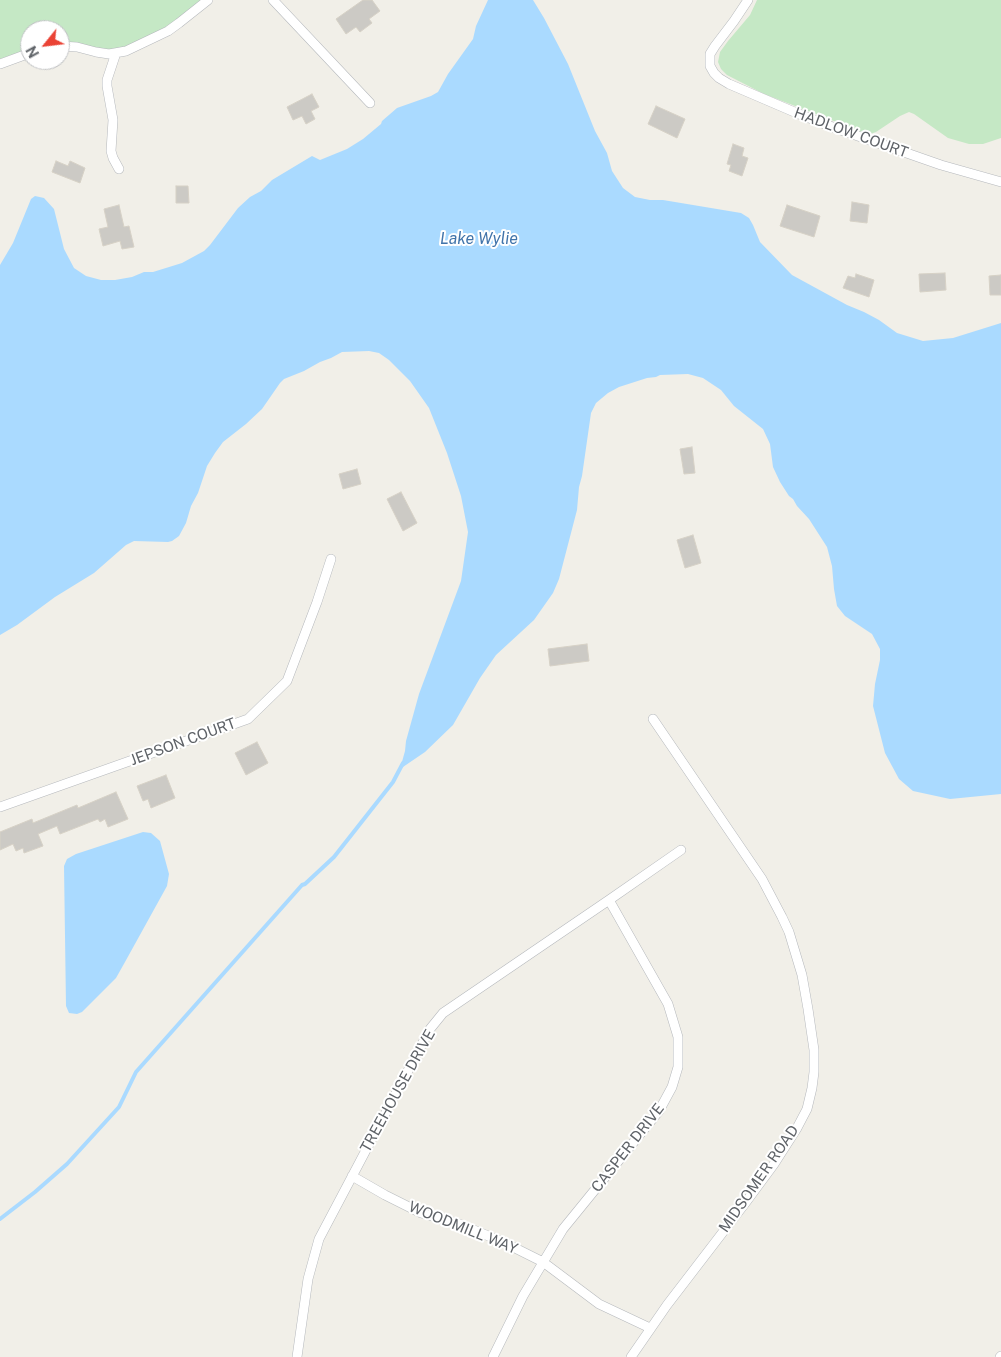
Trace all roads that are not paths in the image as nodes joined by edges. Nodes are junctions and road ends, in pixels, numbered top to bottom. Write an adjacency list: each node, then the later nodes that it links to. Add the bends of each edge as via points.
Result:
1 (208, 0): 5 (street, via 168,30 145,43)
2 (273, 0): 8 (street)
3 (748, 0): 10 (street, HADLOW COURT, via 710,54 710,66 719,78 799,114 925,160)
4 (70, 47): 5 (street, via 103,54)
5 (116, 53): 9 (street, via 107,86 113,120 112,158)
6 (20, 57): 7 (street)
7 (0, 64)
8 (370, 103)
9 (119, 169)
10 (1001, 182)
11 (330, 559): 13 (street, JEPSON COURT, via 287,681 248,719)
12 (652, 719): 18 (street, MIDSOMER ROAD, via 762,879 789,932 802,975 814,1050 814,1072 807,1109 774,1164)
13 (0, 807)
14 (681, 850): 15 (street, TREEHOUSE DRIVE)
15 (609, 900): 16 (street, TREEHOUSE DRIVE, via 443,1013 430,1029); 17 (street, CASPER DRIVE, via 668,1004 678,1037 678,1067 659,1111 563,1229)
16 (352, 1176): 17 (street, WOODMILL WAY, via 421,1214 457,1223); 19 (street, TREEHOUSE DRIVE, via 318,1239 308,1280)
17 (543, 1262): 18 (street, WOODMILL WAY, via 599,1304); 20 (street, CASPER DRIVE)
18 (650, 1328): 21 (street, MIDSOMER ROAD)
19 (297, 1357)
20 (492, 1357)
21 (631, 1357)

